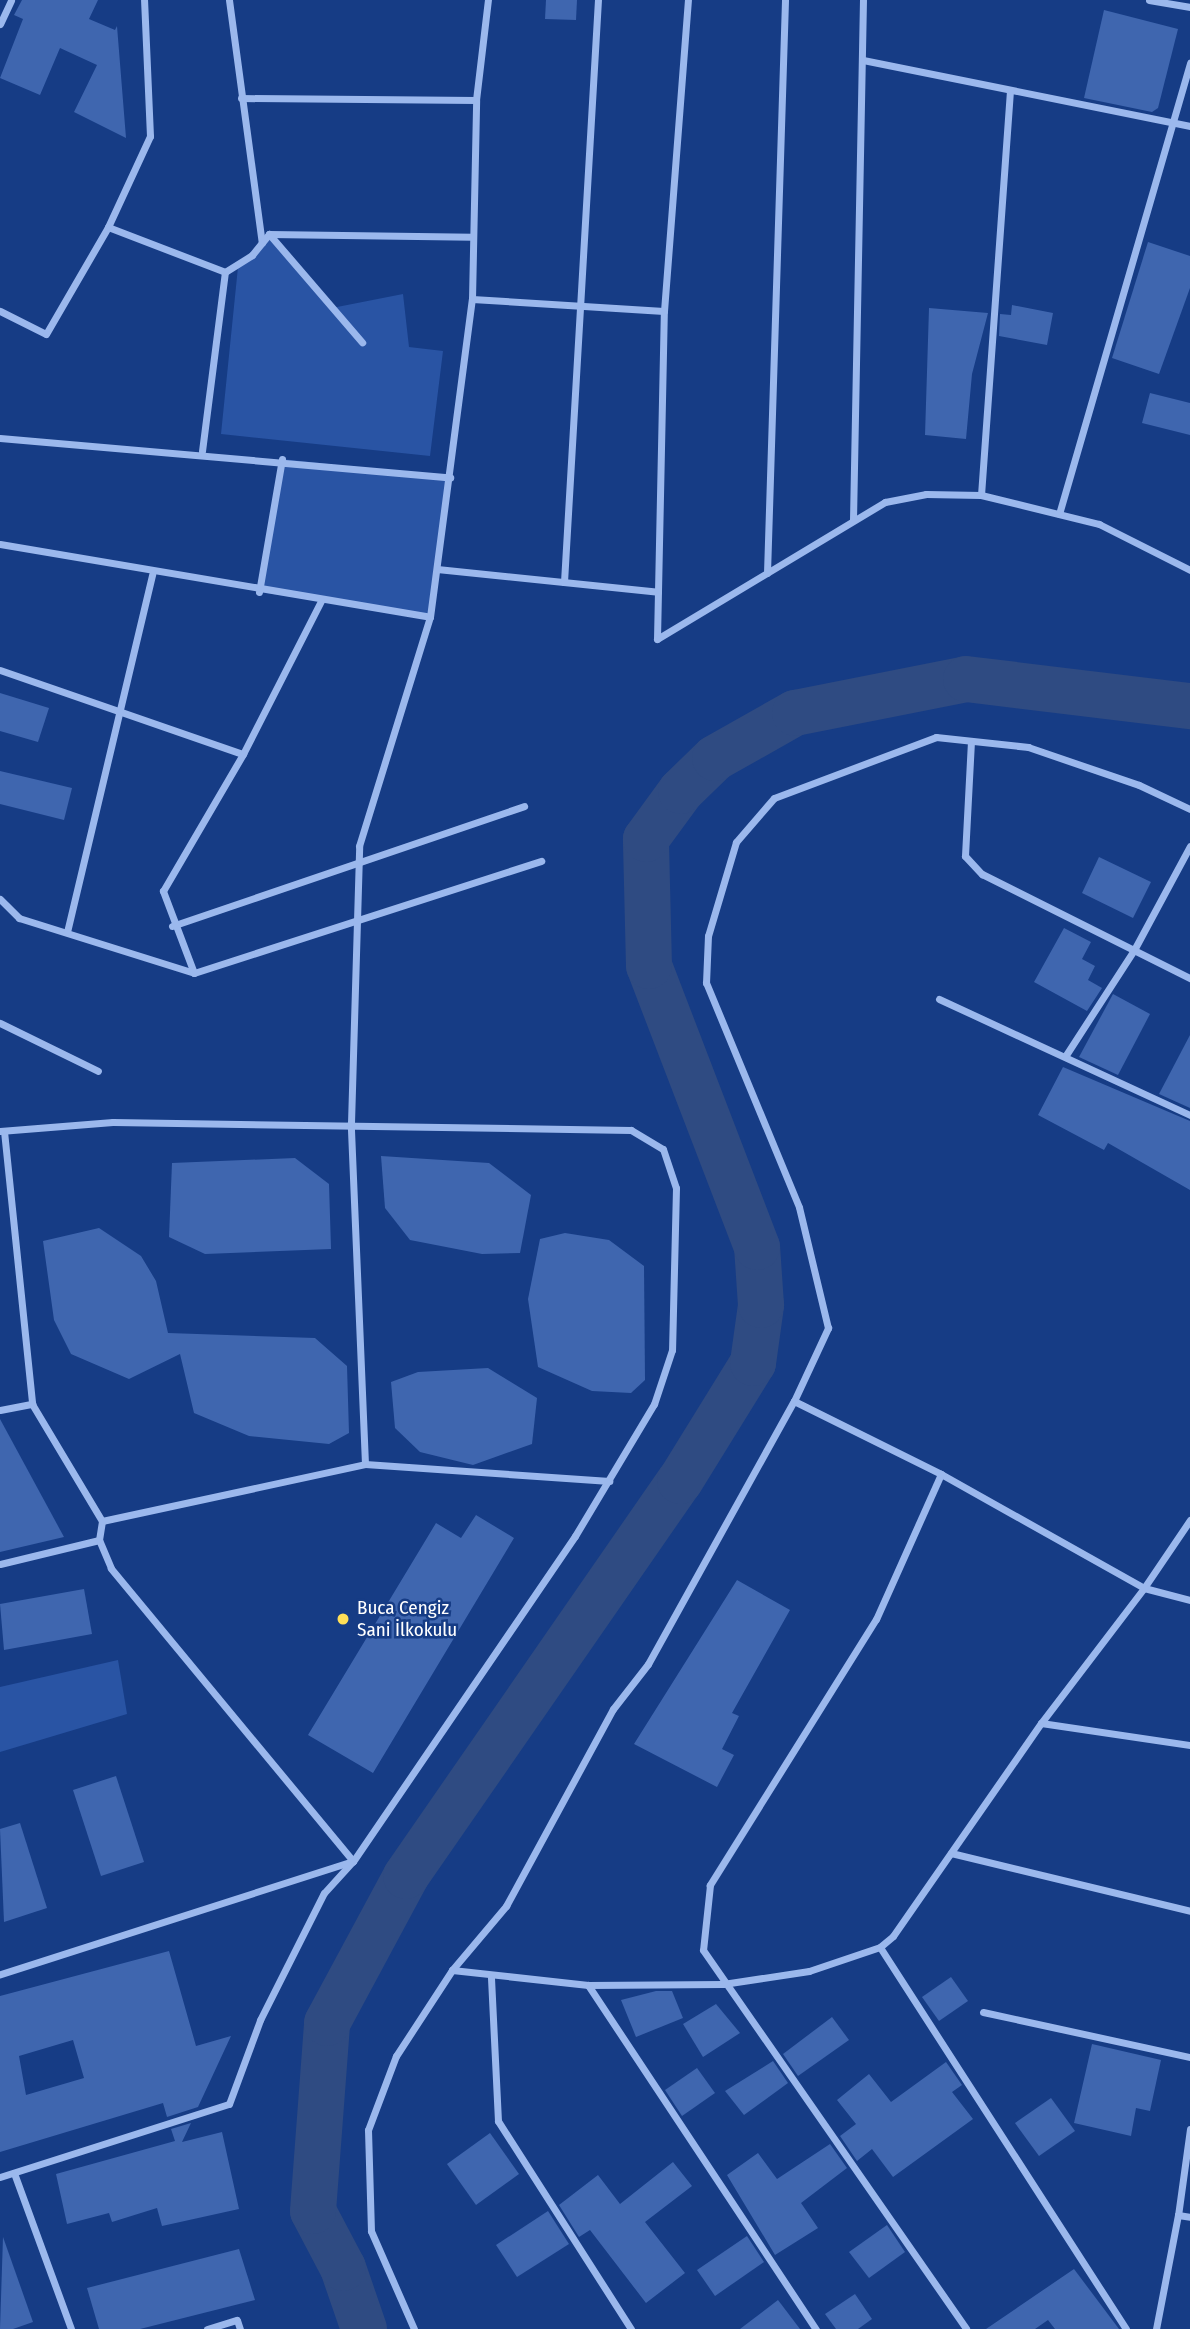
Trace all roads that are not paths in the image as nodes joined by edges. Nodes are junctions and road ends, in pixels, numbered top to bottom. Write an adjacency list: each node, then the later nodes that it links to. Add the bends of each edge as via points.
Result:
1 (11, 0): 11 (street)
2 (144, 0): 19 (street, via 150,136)
3 (229, 0): 15 (street)
4 (488, 0): 16 (street)
5 (598, 0): 25 (street)
6 (688, 0): 27 (street)
7 (785, 0): 39 (street)
8 (863, 0): 12 (street)
9 (1149, 0): 10 (street)
10 (1190, 7)
11 (0, 24)
12 (863, 60): 14 (street); 35 (street)
13 (1190, 63): 17 (street)
14 (1010, 90): 17 (street); 33 (street)
15 (241, 98): 16 (street); 22 (street)
16 (476, 100): 21 (street)
17 (1172, 122): 18 (street); 34 (street)
18 (1190, 126)
19 (108, 227): 23 (street); 26 (street, via 46,334)
20 (269, 234): 21 (street); 22 (street); 28 (street)
21 (472, 237): 24 (street)
22 (262, 243): 23 (street)
23 (225, 272): 30 (street)
24 (472, 299): 25 (street); 32 (street)
25 (582, 306): 27 (street); 41 (street)
26 (0, 311)
27 (664, 311): 43 (street)
28 (362, 342)
29 (0, 438): 30 (street)
30 (202, 451): 31 (street)
31 (282, 459): 32 (street); 42 (street)
32 (450, 477): 37 (street)
33 (981, 495): 34 (street); 35 (street, via 926,494 885,502)
34 (1059, 514): 38 (street, via 1099,524)
35 (853, 520): 39 (street)
36 (0, 544): 40 (street)
37 (437, 569): 41 (street); 45 (street)
38 (1190, 570)
39 (767, 573): 43 (street, via 657,639)
40 (152, 574): 42 (street); 47 (street)
41 (564, 582): 43 (street)
42 (259, 592): 44 (street)
43 (657, 592)
44 (321, 601): 45 (street); 49 (street)
45 (430, 617): 53 (street)
46 (0, 670): 47 (street)
47 (121, 709): 49 (street); 58 (street)
48 (971, 741): 51 (street, via 1028,747 1139,785); 59 (street, via 965,856 982,874); 69 (street, via 936,737 774,799 736,842 708,936 706,983 800,1207 828,1328)
49 (243, 754): 57 (street, via 163,891)
50 (524, 806): 53 (street)
51 (1190, 809)
52 (1190, 846): 59 (street)
53 (360, 859): 56 (street); 57 (street)
54 (541, 861): 56 (street)
55 (0, 899): 58 (street, via 19,918)
56 (360, 923): 60 (street); 67 (street)
57 (172, 926): 60 (street)
58 (67, 932): 60 (street)
59 (1134, 950): 61 (street); 64 (street)
60 (194, 973)
61 (1190, 978)
62 (939, 999): 64 (street)
63 (0, 1023): 65 (street)
64 (1066, 1055): 66 (street)
65 (98, 1072)
66 (1190, 1115)
67 (351, 1123): 68 (street, via 113,1122); 72 (street); 74 (street, via 631,1130 663,1149 676,1188 672,1350 653,1404)
68 (2, 1131): 70 (street)
69 (794, 1401): 73 (street); 87 (street, via 648,1664 613,1709 506,1906)
70 (32, 1404): 71 (street); 76 (street)
71 (0, 1410)
72 (365, 1464): 74 (street); 76 (street)
73 (941, 1474): 79 (street); 90 (street, via 876,1619 710,1885 703,1950)
74 (609, 1481): 84 (street)
75 (1190, 1520): 79 (street)
76 (102, 1521): 77 (street)
77 (99, 1539): 78 (street); 84 (street, via 111,1568)
78 (0, 1564)
79 (1144, 1588): 80 (street); 81 (street)
80 (1190, 1600)
81 (1041, 1723): 82 (street); 83 (street)
82 (1190, 1745)
83 (951, 1853): 85 (street); 86 (street)
84 (353, 1861): 88 (street); 95 (street, via 324,1893 260,2020 229,2104)
85 (1190, 1911)
86 (880, 1947): 90 (street, via 809,1971); 106 (street)
87 (452, 1970): 89 (street); 102 (street, via 396,2056 368,2130 371,2231)
88 (0, 1974)
89 (491, 1978): 91 (street); 103 (street, via 498,2121)
90 (723, 1984): 91 (street); 105 (street)
91 (588, 1985): 104 (street)
92 (983, 2012): 93 (street)
93 (1190, 2057)
94 (1190, 2129): 97 (street)
95 (14, 2173): 96 (street); 99 (street)
96 (0, 2177)
97 (1178, 2215): 98 (street); 107 (street)
98 (1190, 2217)
99 (71, 2329)
100 (207, 2329): 101 (street, via 237,2320)
101 (240, 2329)
102 (414, 2329)
103 (631, 2329)
104 (816, 2329)
105 (965, 2329)
106 (1126, 2329)
107 (1156, 2329)

